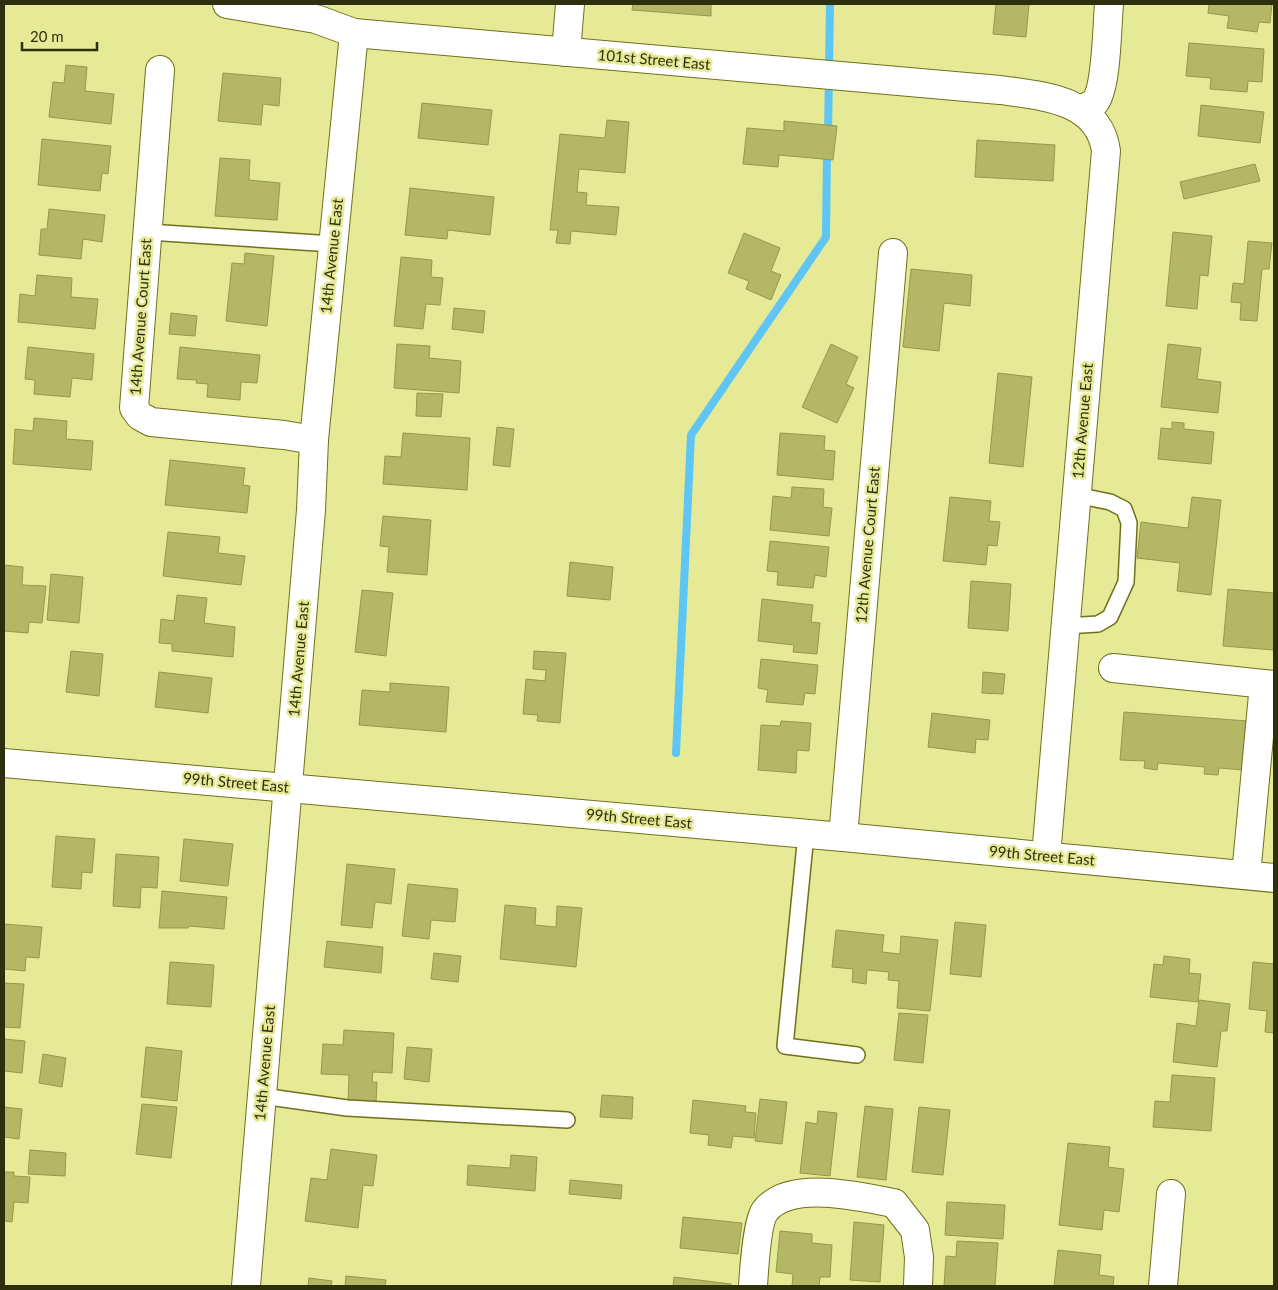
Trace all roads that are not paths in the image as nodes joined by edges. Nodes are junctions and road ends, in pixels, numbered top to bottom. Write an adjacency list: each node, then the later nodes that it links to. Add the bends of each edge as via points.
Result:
1 (227, 4): 4 (street, 101st Street East, via 316,19)
2 (570, 4): 5 (street)
3 (1109, 4): 7 (street, via 1102,84 1095,102)
4 (354, 33): 5 (street, 101st Street East); 9 (street, 14th Avenue East)
5 (566, 52): 7 (street, 101st Street East, via 1000,90 1040,96)
6 (160, 70): 8 (street, 14th Avenue Court East)
7 (1081, 110): 12 (street, 12th Avenue East, via 1104,137 1106,151)
8 (148, 232): 9 (lane); 11 (street, 14th Avenue Court East, via 134,408 140,416 151,422)
9 (333, 244): 11 (street, 14th Avenue East)
10 (893, 253): 19 (street, 12th Avenue Court East)
11 (314, 440): 17 (street, 14th Avenue East)
12 (1076, 495): 13 (street, 12th Avenue East); 13 (lane, via 1110,502 1124,509 1129,523 1126,582 1110,617 1098,624)
13 (1065, 626): 20 (street, 12th Avenue East)
14 (1113, 668): 15 (street)
15 (1269, 684): 21 (street)
16 (4, 763): 17 (street, 99th Street East)
17 (288, 788): 18 (street, 99th Street East); 24 (street, 14th Avenue East)
18 (806, 834): 19 (street, 99th Street East); 23 (lane, via 785,1046)
19 (842, 837): 20 (street, 99th Street East)
20 (1046, 856): 21 (street, 99th Street East)
21 (1246, 875): 22 (street, 99th Street East)
22 (1274, 878)
23 (857, 1055)
24 (262, 1096): 25 (lane, via 347,1108); 27 (street, 14th Avenue East)
25 (567, 1120)
26 (1171, 1194): 30 (street)
27 (246, 1286)
28 (753, 1286): 29 (street, via 756,1243 765,1212 785,1196 804,1192 894,1203 915,1230 919,1257)
29 (918, 1286)
30 (1163, 1286)

